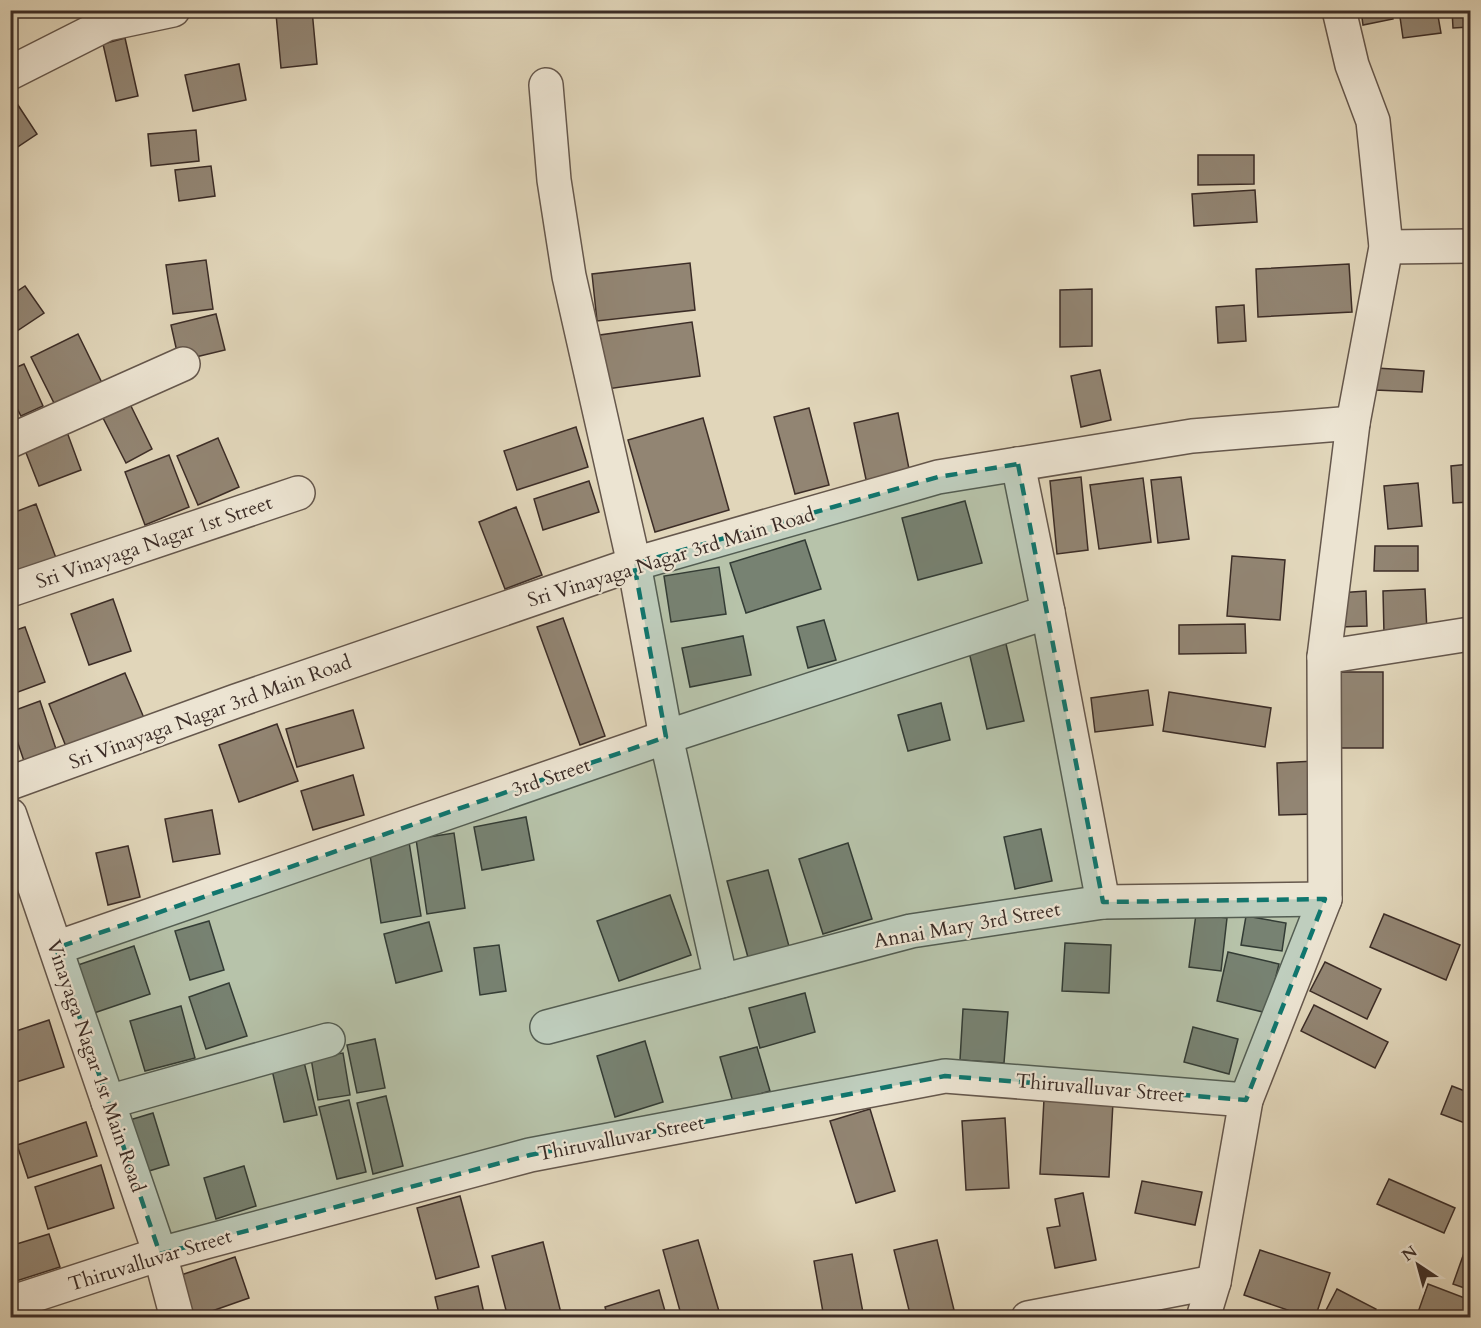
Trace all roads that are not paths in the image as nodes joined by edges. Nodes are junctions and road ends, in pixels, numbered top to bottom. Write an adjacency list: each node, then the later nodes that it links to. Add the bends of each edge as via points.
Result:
1 (173, 10): 3 (street, via 107,24)
2 (1339, 10): 6 (street, via 1352,64 1373,121)
3 (10, 73)
4 (546, 85): 12 (street, via 554,180 569,276)
5 (1470, 246): 6 (street)
6 (1386, 247): 8 (street)
7 (183, 364): 9 (street)
8 (1353, 423): 10 (street, Sri Vinayaga Nagar 3rd Main Road, via 1192,436); 16 (street)
9 (10, 441)
10 (1018, 464): 12 (street, Sri Vinayaga Nagar 3rd Main Road, via 938,477); 14 (street)
11 (298, 493): 13 (street, Sri Vinayaga Nagar 1st Street)
12 (634, 564): 17 (street); 18 (street, Sri Vinayaga Nagar 3rd Main Road)
13 (10, 590)
14 (1048, 612): 17 (street, 3rd Street); 21 (street)
15 (1470, 634): 16 (street)
16 (1324, 657): 20 (street)
17 (666, 737): 22 (street, 3rd Street); 23 (street)
18 (10, 783)
19 (10, 815): 22 (street, Vinayaga Nagar 1st Main Road)
20 (1325, 899): 21 (street, Annai Mary 3rd Street); 26 (street)
21 (1103, 902): 23 (street, Annai Mary 3rd Street, via 911,931)
22 (56, 948): 27 (street, Vinayaga Nagar 1st Main Road)
23 (721, 981): 24 (street, Annai Mary 3rd Street)
24 (547, 1027)
25 (328, 1040): 27 (street)
26 (1246, 1100): 28 (street, Thiruvalluvar Street, via 945,1076 530,1155); 29 (street)
27 (108, 1102): 28 (street, Vinayaga Nagar 1st Main Road)
28 (160, 1254): 30 (street, Thiruvalluvar Street); 31 (street, Vinayaga Nagar 1st Main Road)
29 (1214, 1282): 32 (street); 33 (street)
30 (10, 1303)
31 (177, 1317)
32 (1028, 1317)
33 (1203, 1317)

